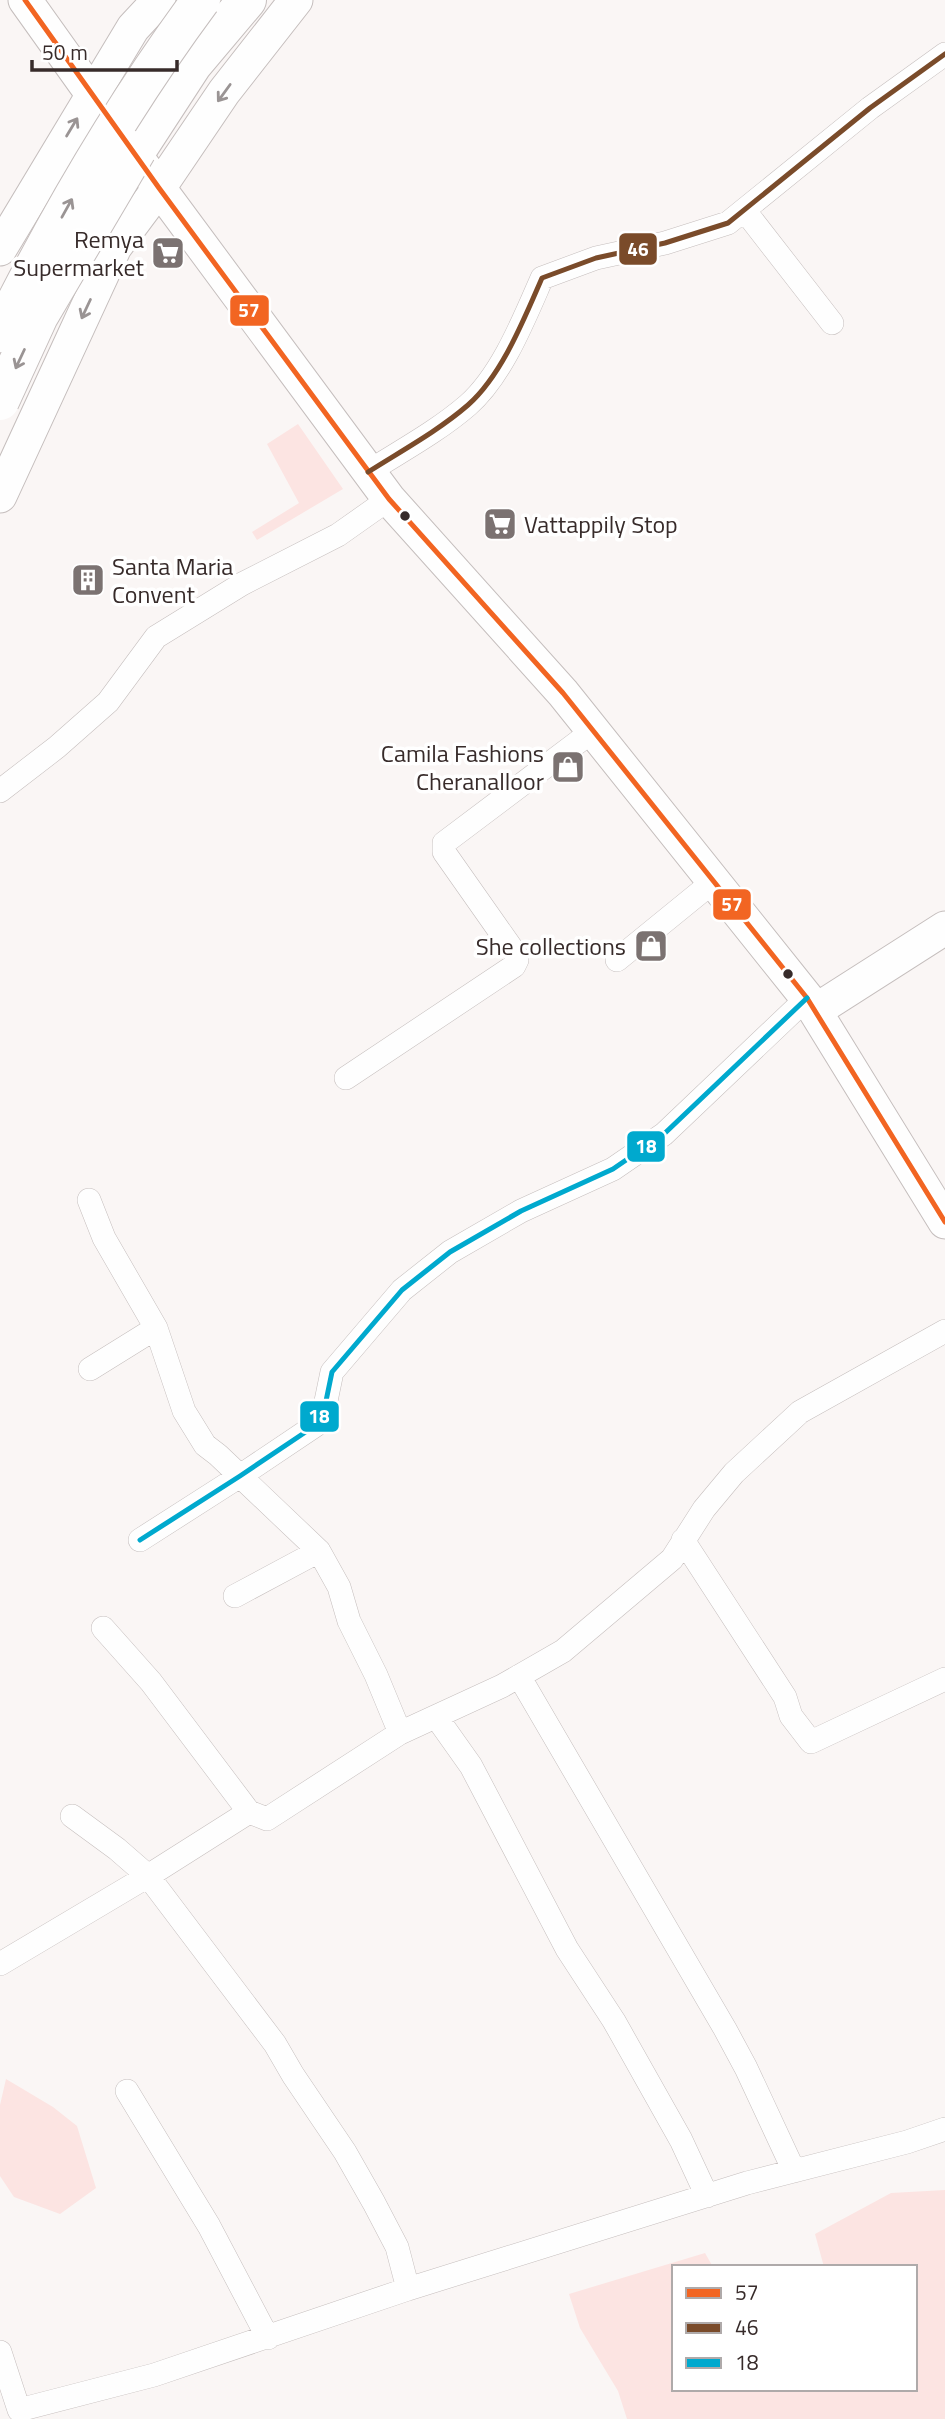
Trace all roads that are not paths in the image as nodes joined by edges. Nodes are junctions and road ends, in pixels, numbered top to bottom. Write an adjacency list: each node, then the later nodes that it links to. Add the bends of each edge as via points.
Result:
1 (25, 0): 7 (main road)
2 (159, 0): 7 (main road, via 133,28)
3 (201, 0): 12 (highway, one-way to 3, bridge, via 81,181 159,57)
4 (247, 0): 13 (highway, one-way to 13, bridge, via 193,64 137,150 39,316)
5 (296, 0): 8 (main road, one-way to 8, via 224,92)
6 (945, 54): 9 (street, via 870,108)
7 (92, 94): 8 (main road); 10 (main road, one-way to 7)
8 (159, 188): 14 (main road); 15 (main road, one-way to 15, via 116,247)
9 (745, 211): 11 (street); 14 (street, via 728,223 596,258 542,278 490,378 468,404)
10 (0, 249)
11 (832, 323)
12 (0, 333)
13 (0, 401)
14 (368, 472): 16 (main road)
15 (0, 496)
16 (389, 499): 17 (main road); 18 (street, via 338,535 242,584 156,637 108,702)
17 (594, 730): 19 (main road); 23 (street, via 444,843 444,852 515,953 514,966)
18 (0, 791)
19 (714, 881): 21 (street); 22 (main road)
20 (945, 928): 22 (main road)
21 (617, 960)
22 (811, 1005): 25 (main road); 29 (street, via 664,1134 613,1169 520,1211 450,1252 402,1290 332,1372 316,1425)
23 (346, 1078)
24 (89, 1200): 26 (street, via 104,1238)
25 (945, 1222)
26 (156, 1328): 28 (street); 29 (street, via 184,1411 205,1446)
27 (945, 1331): 31 (street, via 800,1412 734,1473)
28 (90, 1369)
29 (240, 1476): 30 (street); 32 (street)
30 (141, 1540)
31 (683, 1540): 35 (street, via 672,1559 563,1651); 36 (street, via 785,1697 790,1716 811,1742)
32 (319, 1551): 33 (street); 38 (street, via 339,1587 349,1621)
33 (235, 1596)
34 (103, 1628): 39 (street, via 151,1682)
35 (519, 1676): 37 (street); 45 (street, via 725,2029)
36 (945, 1679)
37 (437, 1718): 38 (street); 46 (street, via 471,1766 567,1949 681,2140)
38 (400, 1733): 39 (street, via 267,1819)
39 (249, 1812): 41 (street)
40 (72, 1816): 41 (street)
41 (148, 1876): 42 (street); 47 (street, via 275,2044 345,2152 397,2247)
42 (0, 1964)
43 (127, 2091): 48 (street, via 209,2226)
44 (945, 2129): 45 (street)
45 (794, 2171): 46 (street)
46 (707, 2196): 47 (street)
47 (408, 2290): 48 (street)
48 (268, 2338): 50 (street)
49 (0, 2352): 50 (street)
50 (20, 2414)

